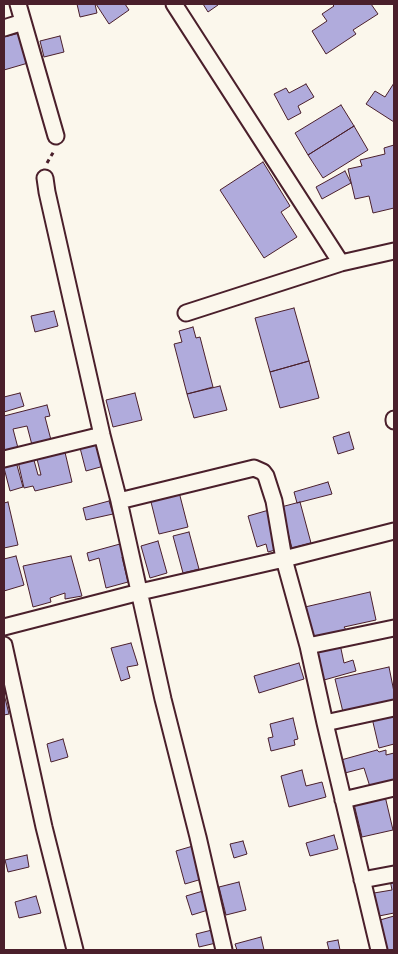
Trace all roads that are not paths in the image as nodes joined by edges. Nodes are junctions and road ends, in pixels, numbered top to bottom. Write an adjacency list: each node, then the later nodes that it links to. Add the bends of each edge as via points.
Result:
1 (18, 4): 3 (street)
2 (174, 4): 8 (street)
3 (22, 22): 4 (street); 5 (street)
4 (4, 28)
5 (56, 136)
6 (45, 178): 10 (street)
7 (394, 252): 8 (street)
8 (341, 263): 9 (street)
9 (186, 313)
10 (102, 435): 11 (street); 12 (street)
11 (4, 458)
12 (119, 501): 14 (street, via 258,469 266,476 274,501); 15 (street)
13 (394, 531): 14 (street)
14 (284, 559): 15 (street); 19 (street)
15 (140, 592): 16 (street); 27 (street)
16 (4, 627)
17 (394, 628): 19 (street)
18 (4, 645): 26 (street)
19 (308, 646): 21 (street)
20 (394, 708): 21 (street)
21 (325, 724): 23 (street)
22 (394, 788): 23 (street)
23 (343, 800): 25 (street)
24 (394, 874): 25 (street)
25 (362, 880): 28 (street)
26 (75, 950)
27 (224, 950)
28 (379, 950)

